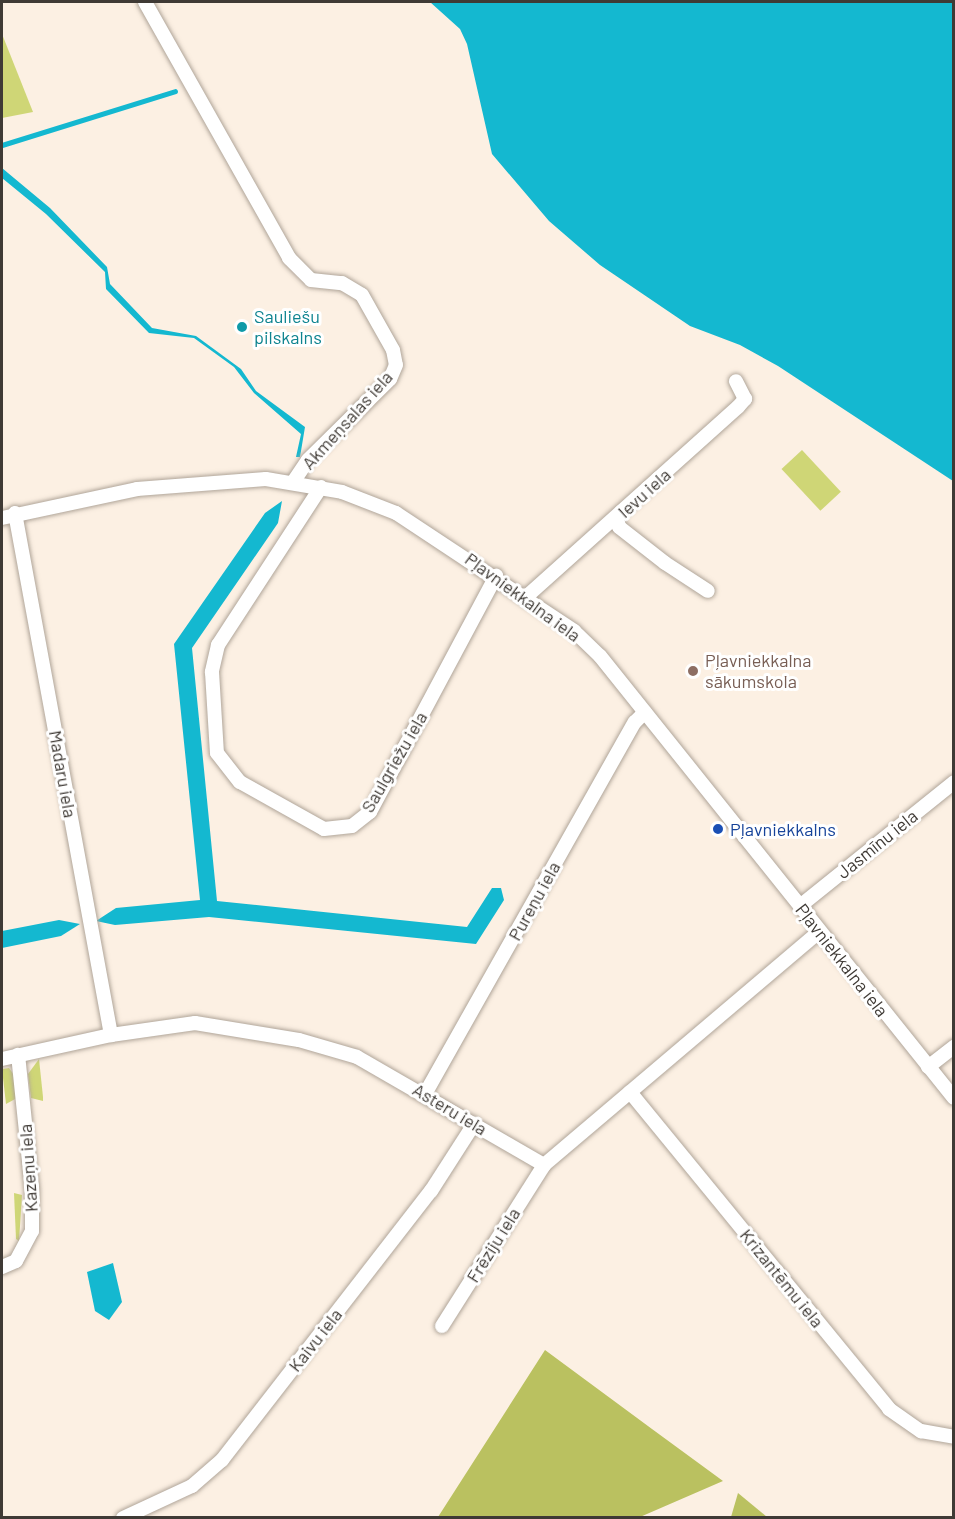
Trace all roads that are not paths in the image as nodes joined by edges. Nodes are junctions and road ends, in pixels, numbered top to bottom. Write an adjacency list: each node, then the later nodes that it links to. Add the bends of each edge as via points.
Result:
1 (145, 2): 3 (street, Akmeņsalas iela, via 289,258 311,280 342,283 362,295 396,364 390,379 308,460)
2 (736, 381): 6 (street, Ievu iela, via 744,391 738,407)
3 (294, 481): 4 (street, Pļavniekkalna iela); 5 (street, Pļavniekkalna iela, via 266,479 137,489)
4 (321, 487): 7 (street, Pļavniekkalna iela, via 396,513); 7 (street, Saulgriežu iela, via 218,645 212,672 217,753 240,782 324,829 352,826 370,812)
5 (8, 516): 14 (street, Madaru iela)
6 (617, 518): 8 (street, via 619,527); 9 (street, Ievu iela, via 544,576)
7 (496, 576): 9 (street, Pļavniekkalna iela)
8 (708, 591)
9 (526, 597): 10 (street, Pļavniekkalna iela, via 591,647)
10 (645, 712): 12 (street, Pļavniekkalna iela); 20 (street, Pureņu iela, via 635,722)
11 (954, 782): 12 (street, Jasmīnu iela)
12 (800, 906): 13 (street, Pļavniekkalna iela)
13 (819, 932): 18 (street, Pļavniekkalna iela); 19 (street)
14 (111, 1035): 16 (street, Asteru iela); 20 (street, Asteru iela, via 195,1023 223,1025 331,1047)
15 (954, 1047): 18 (street)
16 (18, 1055): 17 (street, Asteru iela); 24 (street, Kazeņu iela, via 32,1190 32,1231 16,1261)
17 (2, 1059)
18 (928, 1067): 21 (street, Pļavniekkalna iela)
19 (630, 1092): 23 (street); 26 (street, Krizantēmu iela, via 889,1410 921,1431)
20 (425, 1094): 22 (street, Asteru iela)
21 (954, 1098)
22 (474, 1124): 23 (street, Asteru iela); 27 (street, Kaivu iela, via 431,1191 222,1460 192,1486)
23 (544, 1165): 25 (street, Frēziju iela)
24 (2, 1267)
25 (442, 1326)
26 (954, 1437)
27 (123, 1518)

